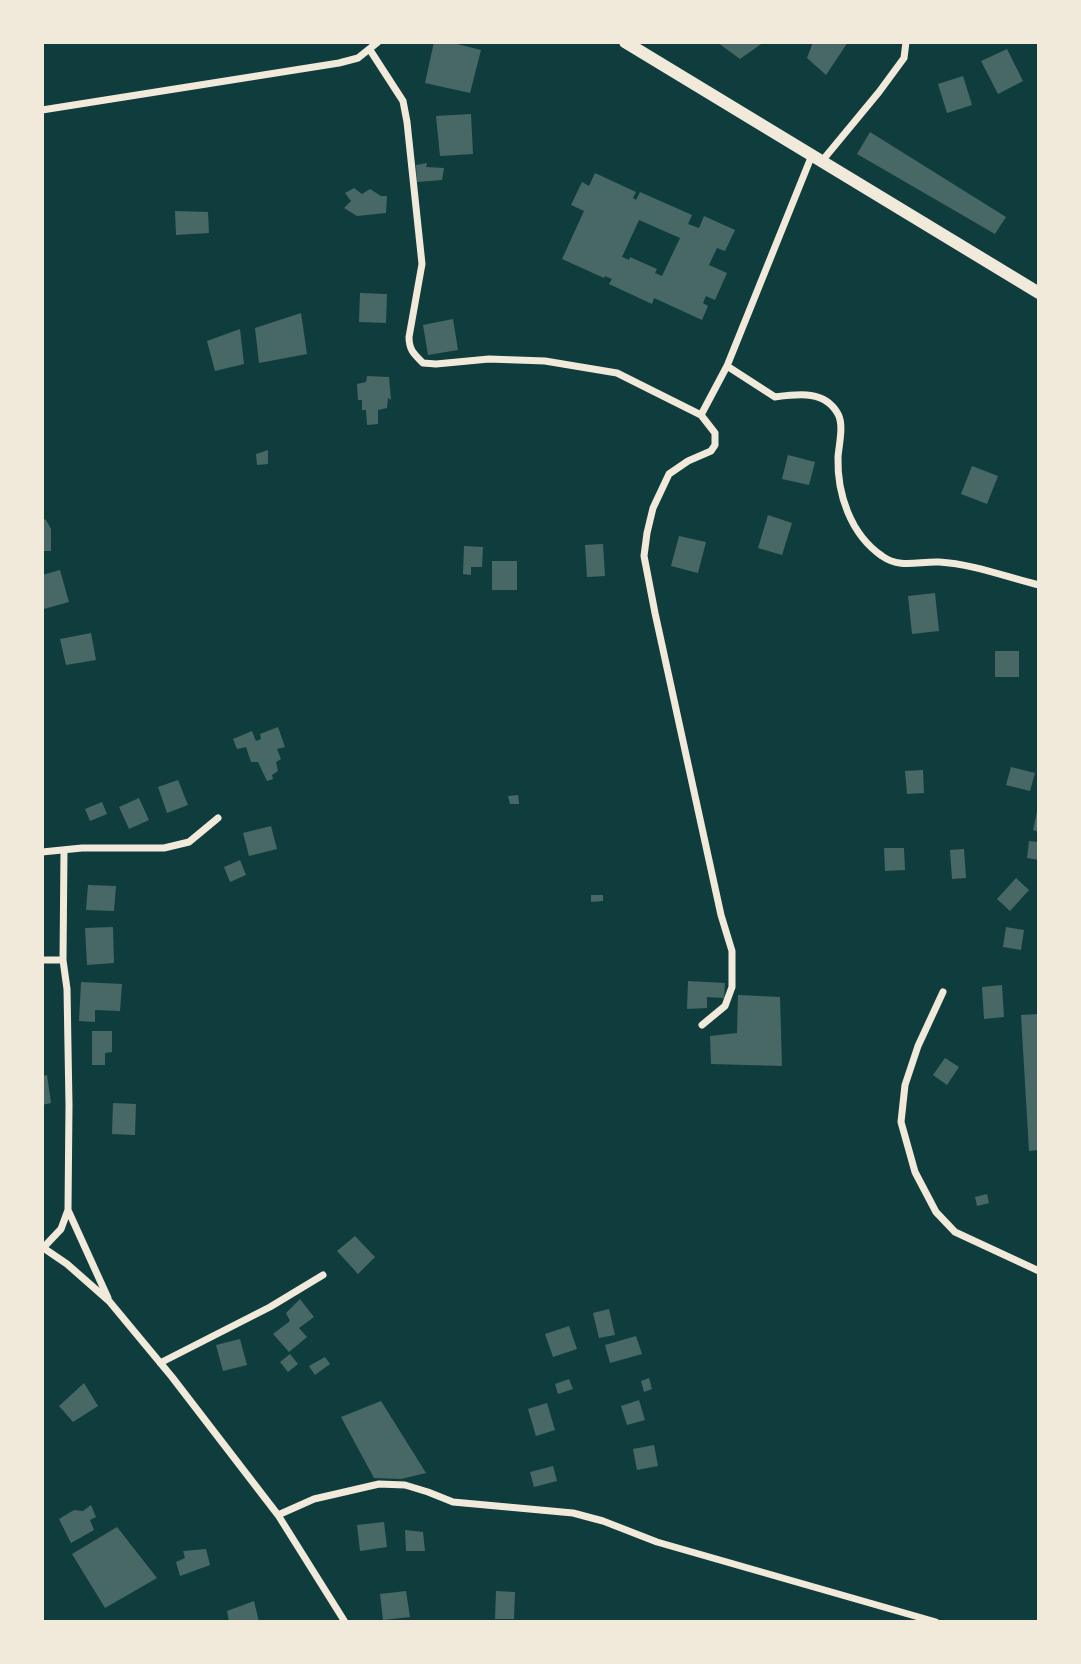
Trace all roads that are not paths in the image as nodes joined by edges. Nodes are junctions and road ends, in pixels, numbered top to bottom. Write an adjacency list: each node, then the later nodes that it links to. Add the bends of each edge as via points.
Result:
1 (378, 42): 4 (street)
2 (625, 42): 6 (main road)
3 (906, 42): 6 (street, via 904,58 880,92)
4 (370, 50): 5 (street, via 339,63); 9 (street, via 403,101 407,122 422,264 409,337 411,351 423,363 545,361 617,373)
5 (42, 110)
6 (817, 158): 7 (main road); 8 (street)
7 (1039, 293)
8 (727, 366): 9 (street); 10 (street, via 775,397 812,395 825,399 838,414 841,497 863,539 884,558 897,563 964,566)
9 (701, 415): 17 (street, via 715,433 715,445 669,474 653,508 644,556 732,951 732,987 724,1006)
10 (1039, 585)
11 (218, 817): 12 (street, via 189,842 164,848)
12 (64, 850): 13 (street); 14 (street)
13 (42, 852)
14 (63, 960): 15 (street); 18 (street)
15 (42, 961)
16 (943, 992): 20 (street, via 905,1085 901,1122 915,1172 936,1212 955,1232)
17 (702, 1025)
18 (68, 1209): 19 (street, via 61,1229); 22 (street)
19 (43, 1247): 22 (street)
20 (1039, 1271)
21 (323, 1275): 23 (street)
22 (109, 1301): 23 (street)
23 (160, 1363): 24 (street)
24 (278, 1515): 25 (street); 26 (street, via 347,1491 379,1484 405,1485 453,1502 573,1513 657,1542)
25 (345, 1622)
26 (936, 1622)

